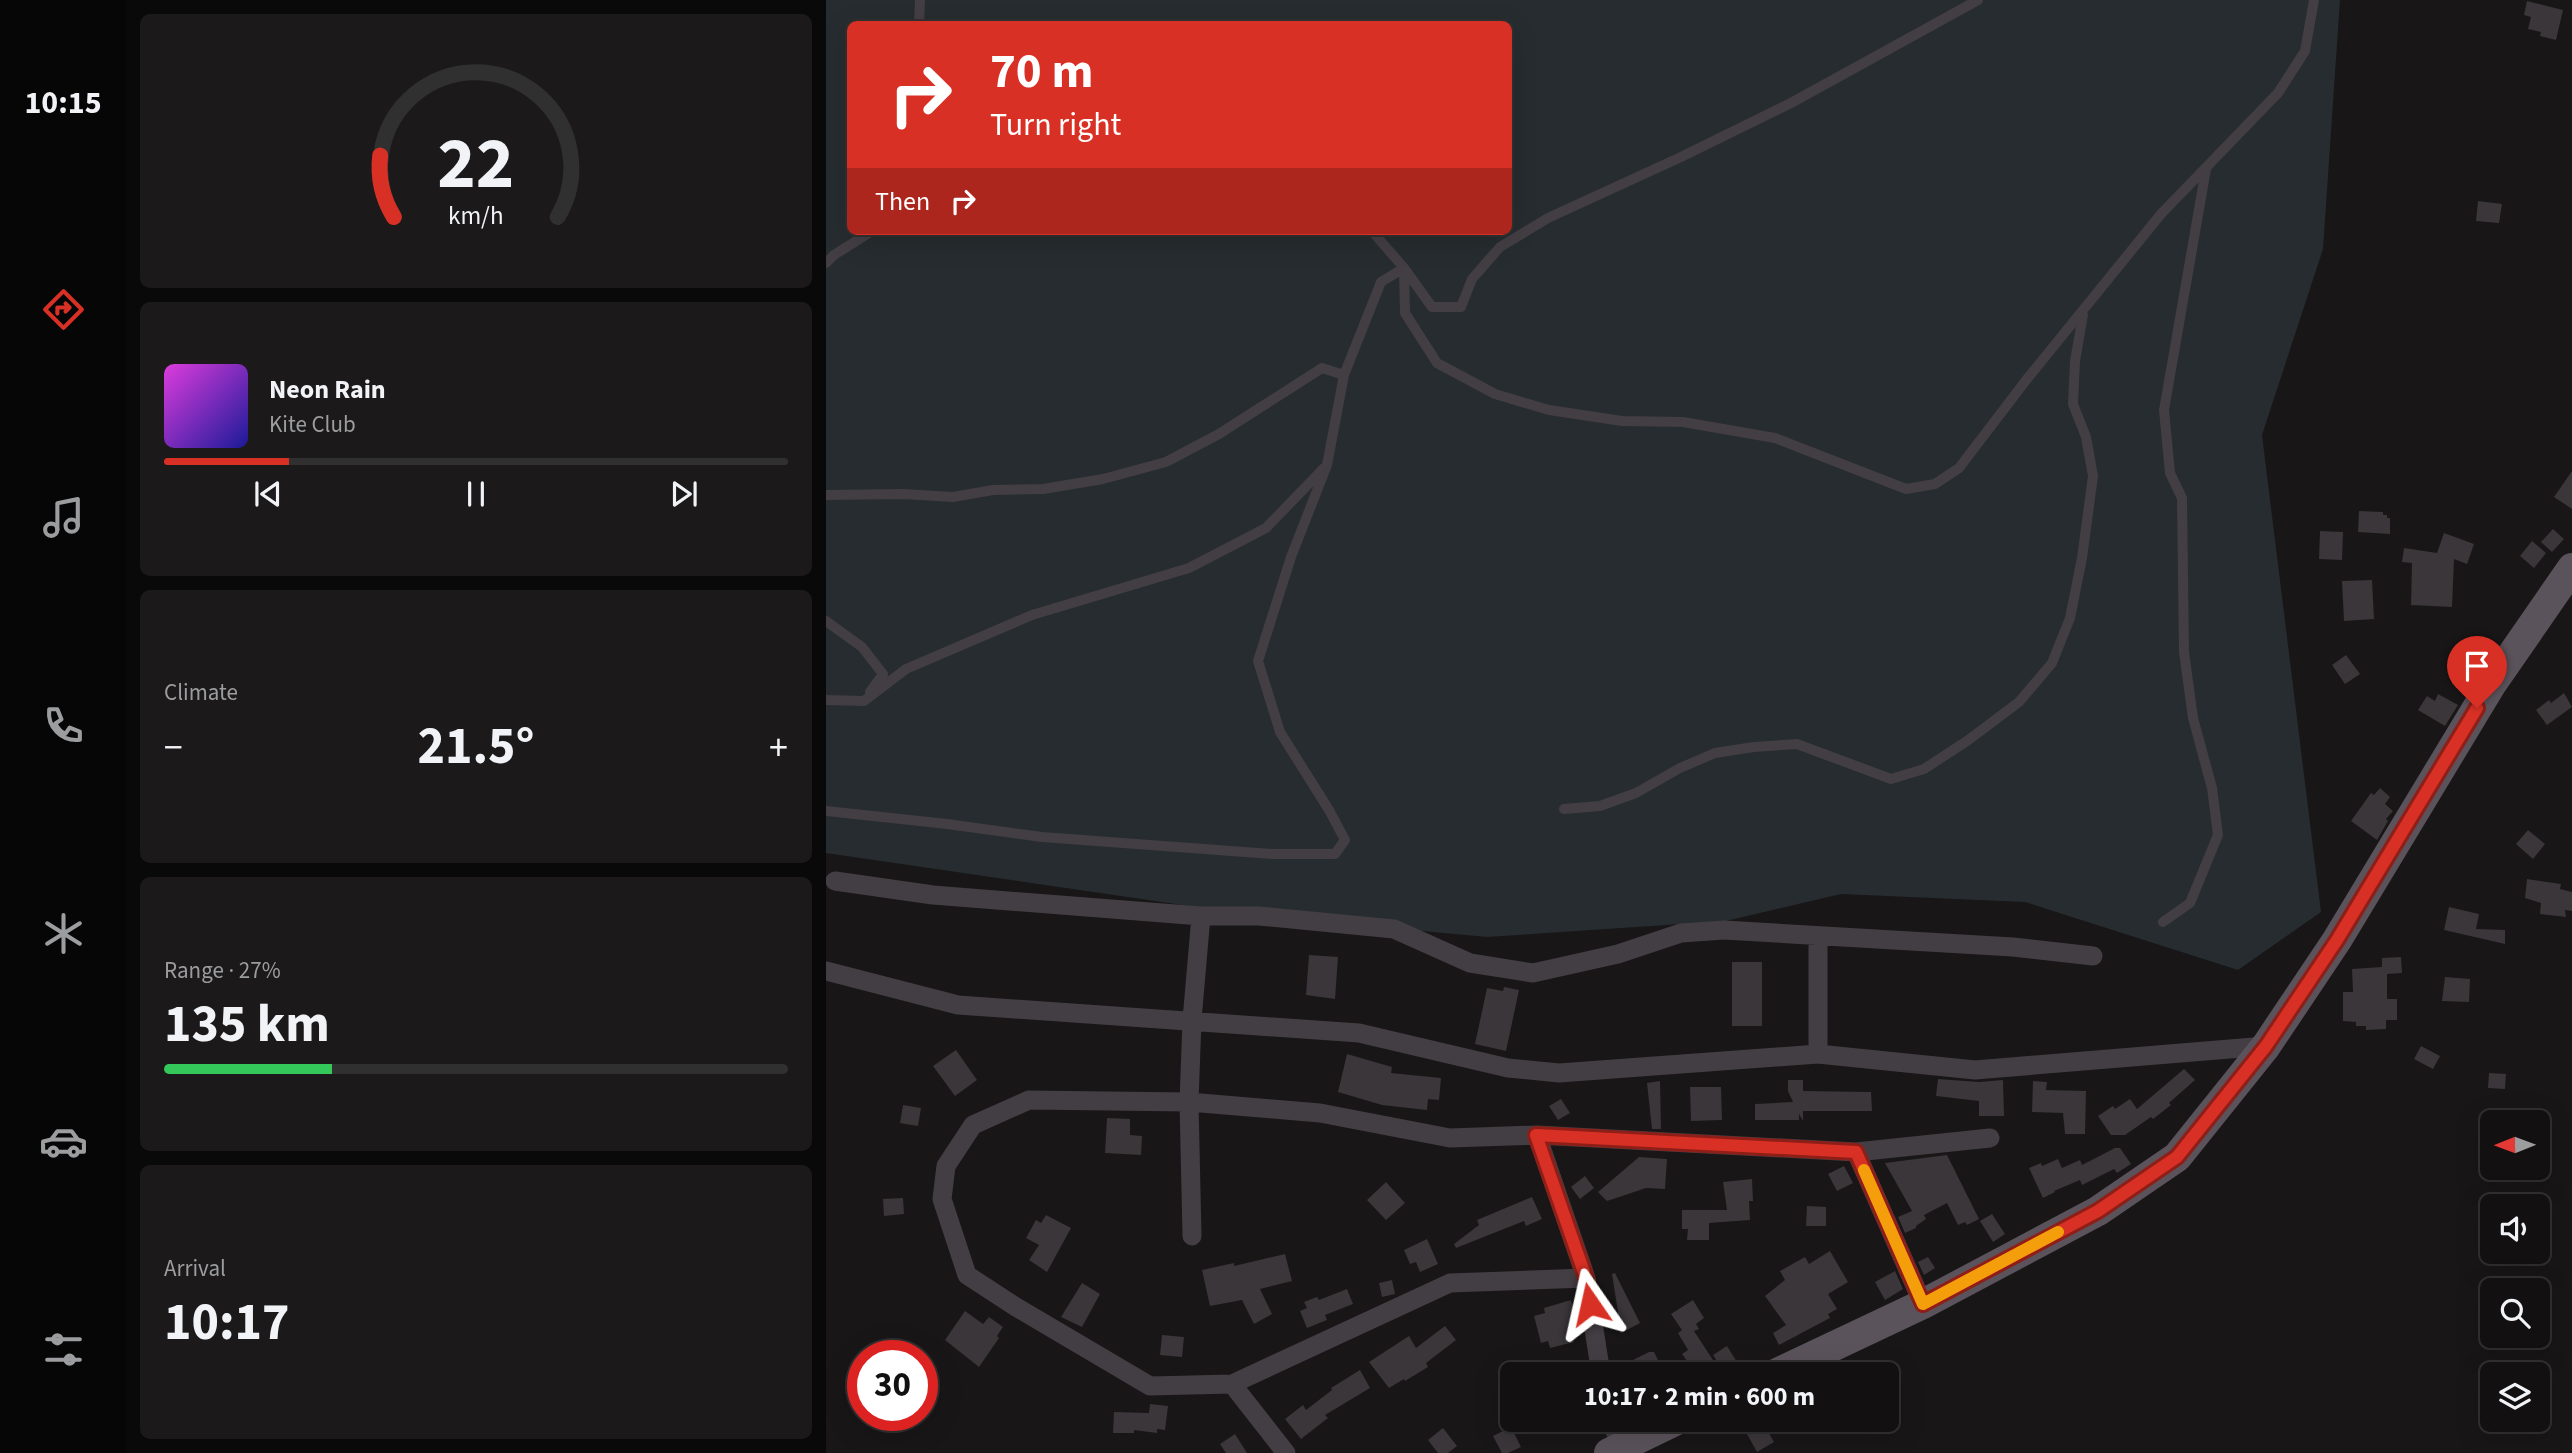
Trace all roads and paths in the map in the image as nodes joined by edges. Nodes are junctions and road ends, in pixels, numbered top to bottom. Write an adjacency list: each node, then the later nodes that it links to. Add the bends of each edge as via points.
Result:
1 (920, 0): 4 (lane)
2 (1978, 0): 9 (lane, via 1791,103 1548,218 1500,247 1472,279 1461,307 1432,307)
3 (2314, 0): 5 (lane, via 2305,51 2278,93)
4 (919, 21)
5 (2206, 169): 10 (lane, via 2161,214); 22 (lane, via 2164,410 2170,473 2182,498 2185,652 2193,718 2212,789 2218,835 2190,903)
6 (866, 235): 8 (lane)
7 (1375, 235): 9 (lane)
8 (826, 263)
9 (1404, 268): 10 (lane, via 1405,313 1437,363 1495,394 1549,410 1622,421 1683,422 1775,438 1906,489 1935,484 1959,468); 11 (lane, via 1381,282)
10 (2084, 311): 18 (lane, via 2073,404 2093,476 2082,558 2070,618 2052,663 2019,702 1924,769 1891,779 1797,744 1754,747 1714,753 1600,806)
11 (1344, 375): 12 (lane); 13 (lane, via 1322,368 1166,462 1103,479 953,497)
12 (1327, 465): 17 (lane, via 1266,528 1189,568 1032,615 906,669); 19 (lane, via 1258,661 1280,732 1345,840 1335,854 1272,854 1042,837)
13 (826, 495)
14 (2572, 568): 27 (main road, via 2491,685 2337,940)
15 (826, 621): 17 (lane, via 862,647 883,674)
16 (826, 700): 17 (lane)
17 (864, 701)
18 (1564, 809)
19 (826, 811)
20 (835, 881): 21 (street, via 933,895)
21 (1200, 916): 23 (street, via 1258,916 1394,929 1470,963 1533,973 1618,954 1681,933 1724,930); 26 (street)
22 (2163, 922)
23 (1818, 936): 24 (street); 28 (street)
24 (2093, 956)
25 (826, 971): 26 (street, via 958,1005)
26 (1192, 1020): 28 (street, via 1359,1033 1508,1068 1559,1073); 29 (street)
27 (2266, 1046): 28 (street, via 1975,1070); 35 (main road, via 2177,1157 2098,1211)
28 (1818, 1054)
29 (1189, 1102): 30 (street, via 1320,1113 1450,1138); 33 (street); 38 (street, via 1029,1100 973,1125 946,1166 942,1199 967,1275 1016,1307 1150,1386)
30 (1536, 1135): 32 (street); 34 (street)
31 (1990, 1138): 32 (street)
32 (1856, 1152): 35 (street)
33 (1192, 1236)
34 (1586, 1278): 36 (street); 38 (street, via 1450,1283)
35 (1923, 1304): 37 (main road)
36 (1599, 1362)
37 (1800, 1362)
38 (1232, 1384): 41 (street)
39 (1652, 1432): 40 (main road)
40 (1620, 1447)
41 (1286, 1453)

